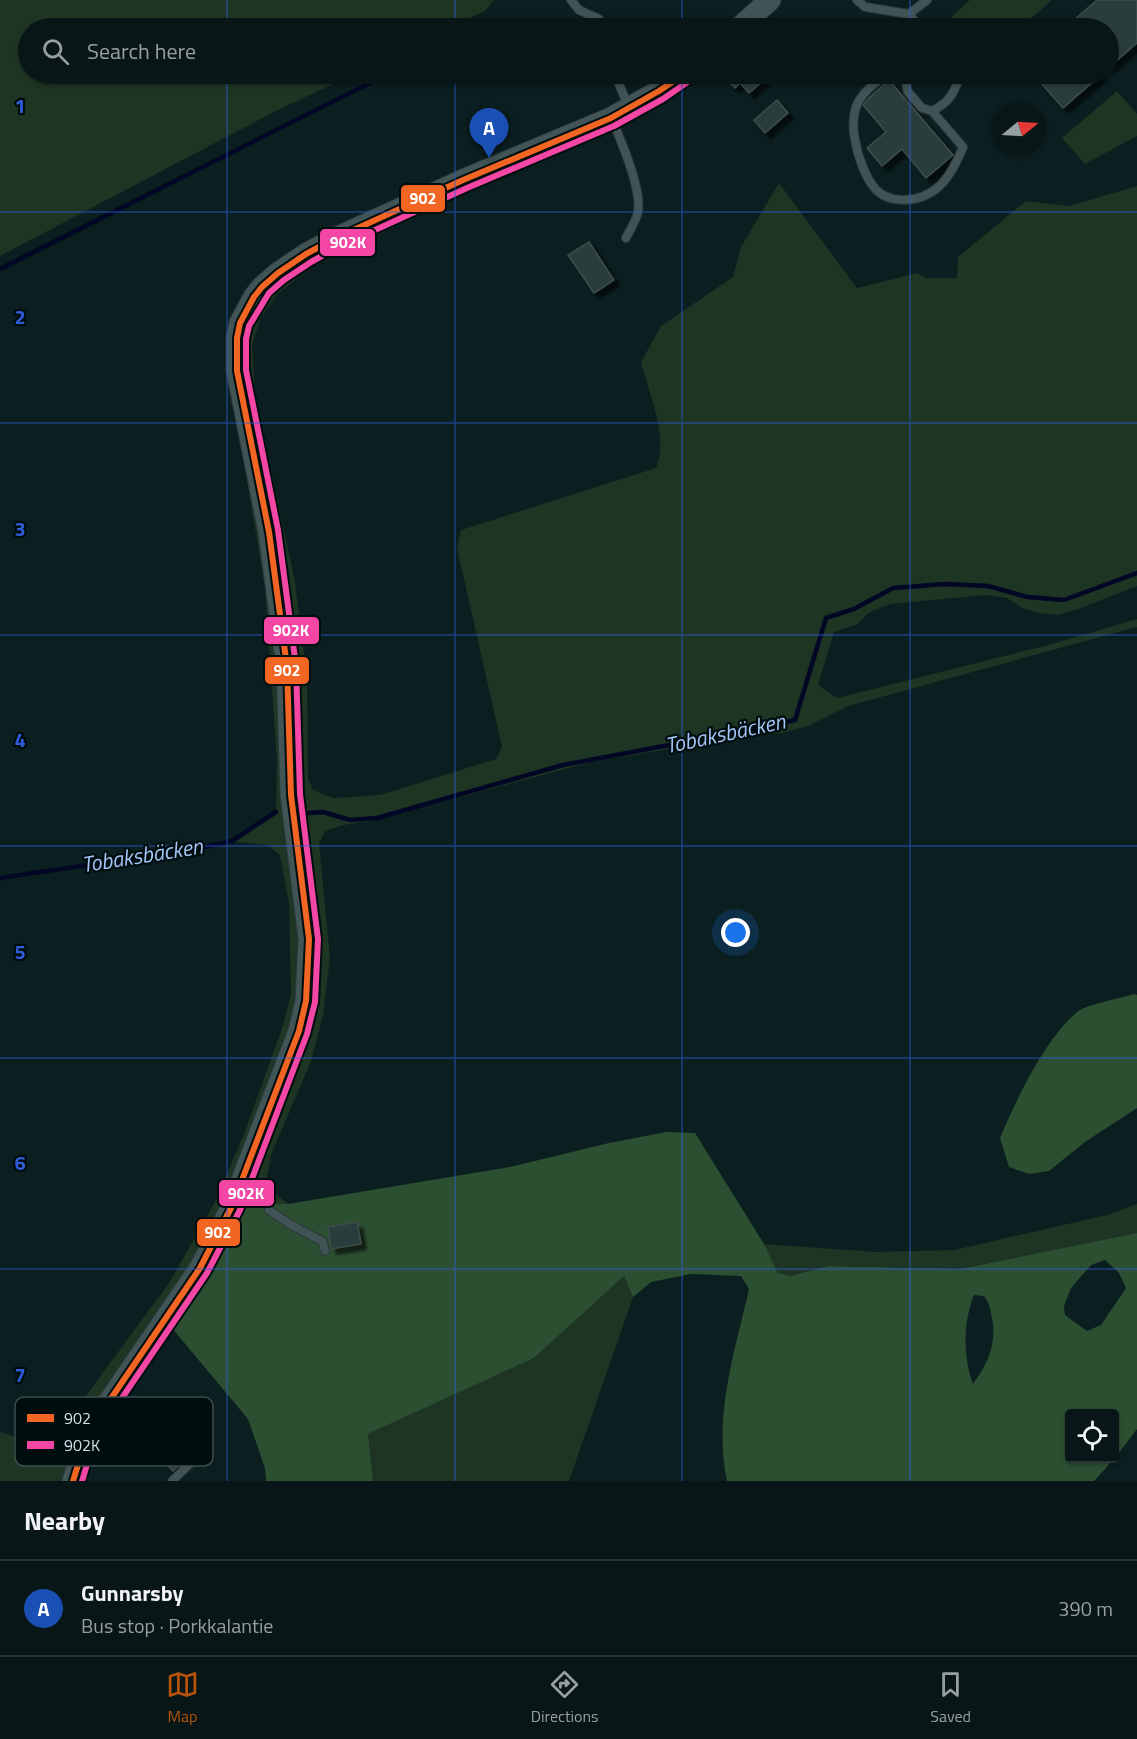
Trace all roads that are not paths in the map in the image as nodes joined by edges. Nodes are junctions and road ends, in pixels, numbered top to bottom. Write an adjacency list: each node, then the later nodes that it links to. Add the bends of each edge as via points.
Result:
1 (571, 0): 6 (lane, via 579,10)
2 (770, 0): 7 (street)
3 (857, 0): 5 (lane, via 865,7)
4 (927, 0): 5 (lane)
5 (909, 14): 8 (lane)
6 (596, 18)
7 (750, 18)
8 (912, 18)
9 (616, 84): 15 (lane)
10 (669, 84): 15 (street)
11 (875, 84): 14 (lane, via 856,106 852,126 864,172 874,188 890,197 906,201 936,189 957,164 963,147)
12 (906, 84): 14 (lane, via 922,108)
13 (957, 84): 14 (lane, via 943,105)
14 (932, 111)
15 (620, 113): 16 (lane, via 639,201 638,214); 19 (street, via 463,180 306,254 262,287 240,323 237,371 269,532 287,667 291,795 309,939 306,1001 299,1031 232,1206 200,1268)
16 (626, 238)
17 (269, 1210): 18 (lane, via 322,1241)
18 (325, 1251)
19 (112, 1397)
20 (78, 1466): 22 (street)
21 (187, 1466): 23 (lane)
22 (73, 1481)
23 (172, 1481)

